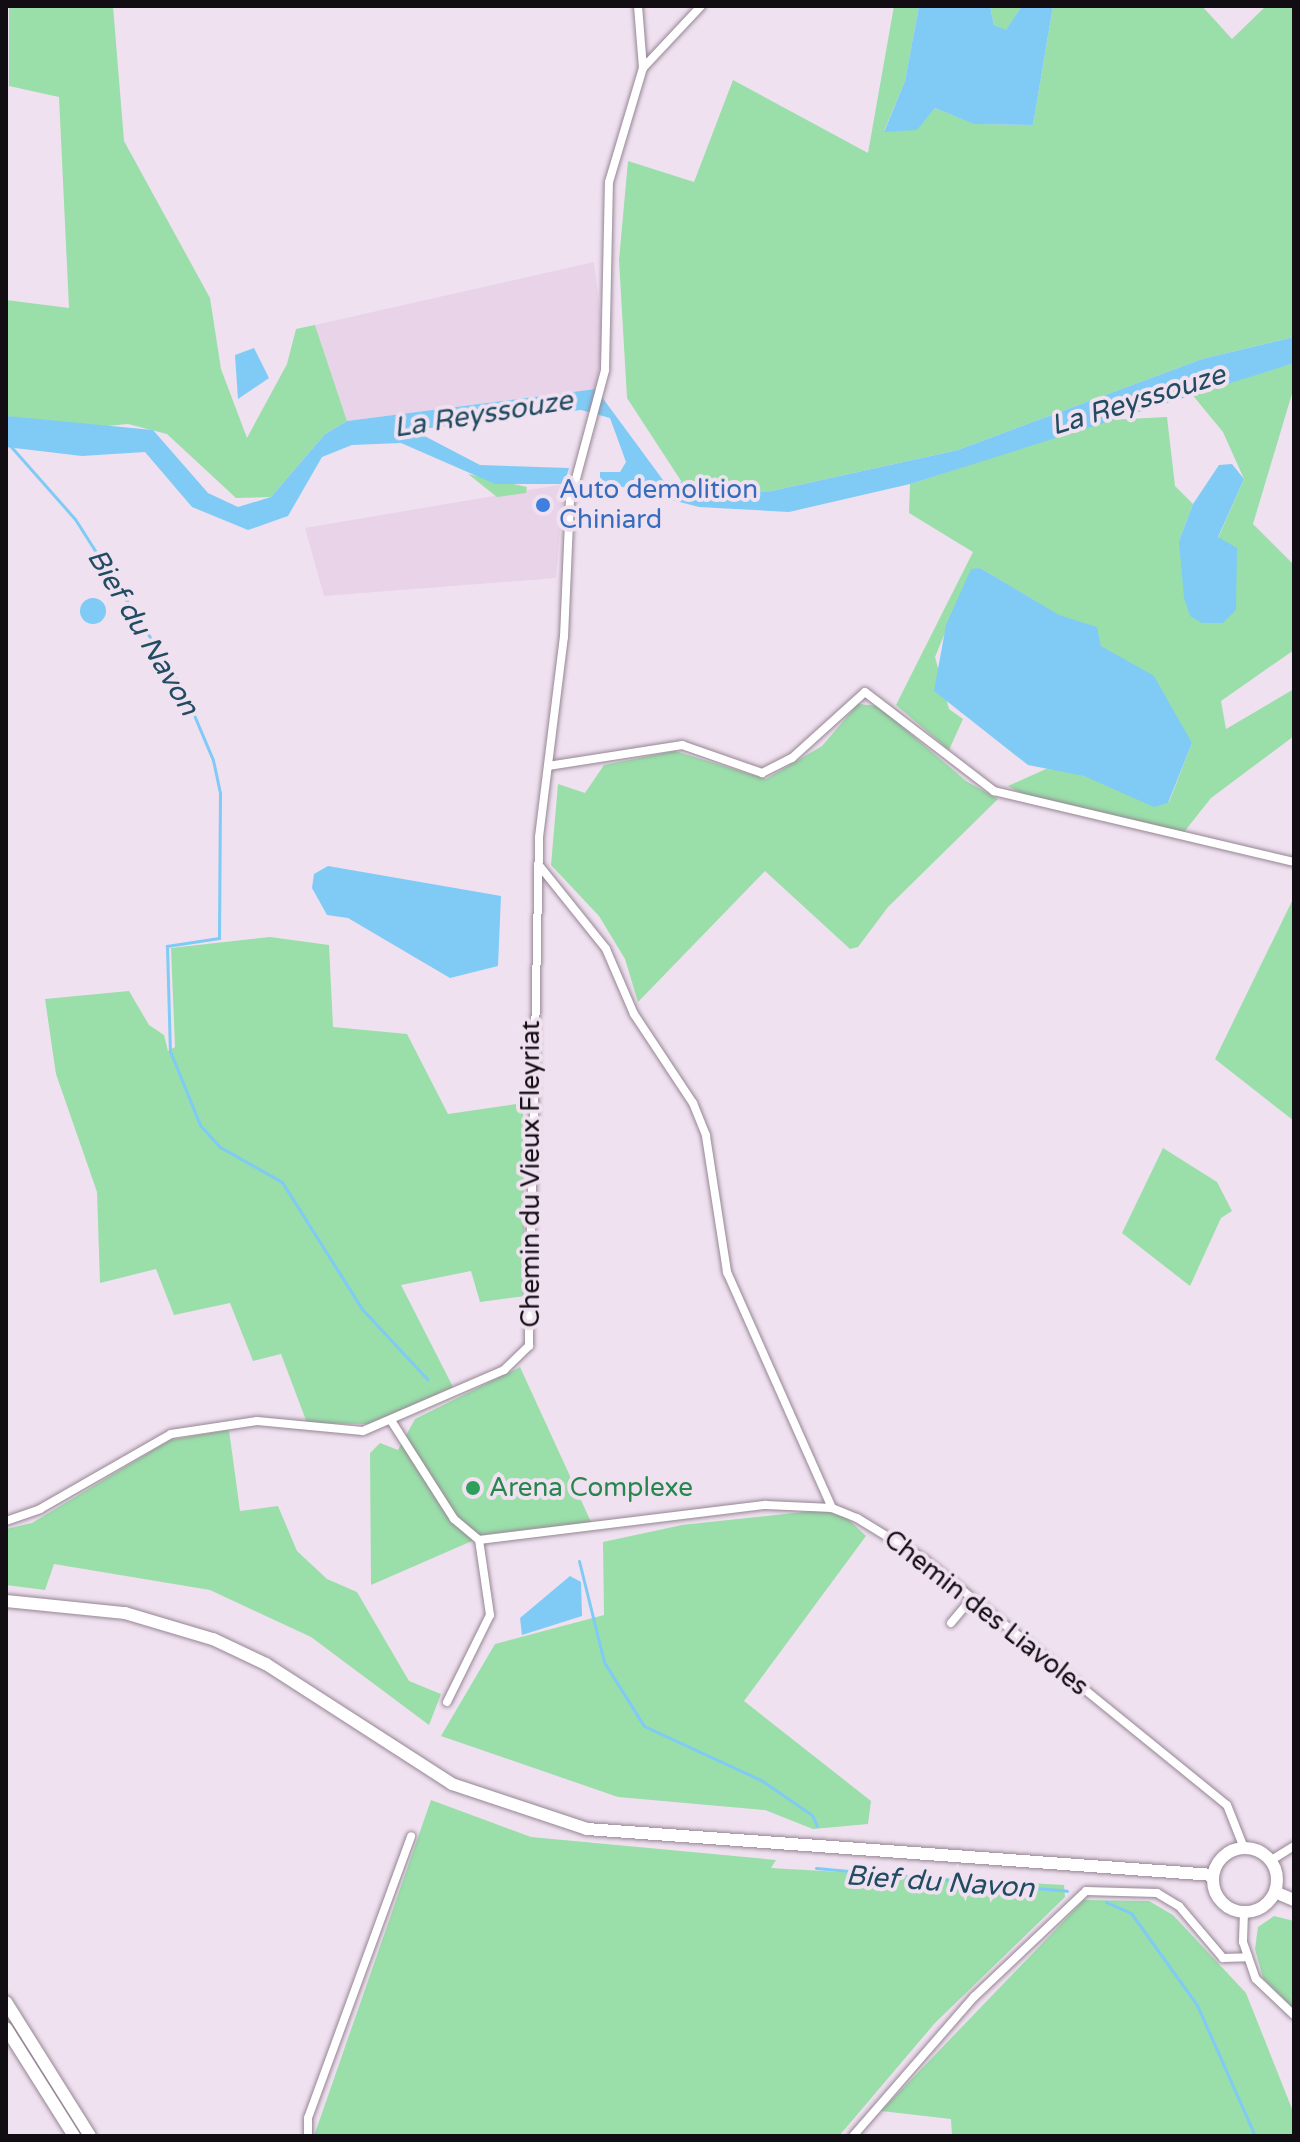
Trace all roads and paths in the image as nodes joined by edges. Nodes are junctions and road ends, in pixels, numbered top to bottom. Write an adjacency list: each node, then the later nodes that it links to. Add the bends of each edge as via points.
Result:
1 (638, 6): 3 (street)
2 (701, 6): 3 (street)
3 (643, 68): 4 (street, Chemin du Vieux Fleyriat, via 609,182 601,390 570,501)
4 (548, 766): 5 (street, via 682,745 762,773 792,758 865,692 994,791); 6 (street, Chemin du Vieux Fleyriat)
5 (1294, 862)
6 (538, 864): 7 (street, Chemin du Vieux Fleyriat, via 527,1216 532,1335 515,1364); 8 (street, via 606,949 634,1014 693,1103 706,1136 727,1272)
7 (392, 1422): 9 (street, Chemin du Vieux Fleyriat, via 349,1432 257,1421 171,1434 40,1509); 10 (street, via 454,1519)
8 (832, 1508): 10 (street, Chemin des Liavoles, via 766,1505); 11 (street, Chemin des Liavoles, via 903,1543)
9 (6, 1521)
10 (479, 1540): 14 (street, via 490,1615)
11 (971, 1599): 13 (street); 17 (street, Chemin des Liavoles, via 1227,1805)
12 (6, 1601): 19 (main road, via 125,1613 213,1639 266,1664 452,1784 587,1829)
13 (951, 1623)
14 (447, 1702)
15 (411, 1836): 29 (street, via 308,2118)
16 (1294, 1846): 18 (street)
17 (1244, 1848): 18 (main road); 19 (main road, via 1224,1856)
18 (1270, 1861): 20 (main road)
19 (1213, 1875): 22 (main road, via 1224,1904)
20 (1275, 1892): 21 (main road); 22 (main road, via 1262,1907)
21 (1294, 1900)
22 (1244, 1912): 23 (street)
23 (1248, 1957): 25 (street, via 1256,1979); 30 (street, via 1223,1958 1179,1906 1157,1893 1086,1891 974,1997)
24 (6, 2002): 28 (main road)
25 (1294, 2015)
26 (6, 2028): 27 (main road)
27 (74, 2136)
28 (90, 2136)
29 (308, 2136)
30 (853, 2136)

